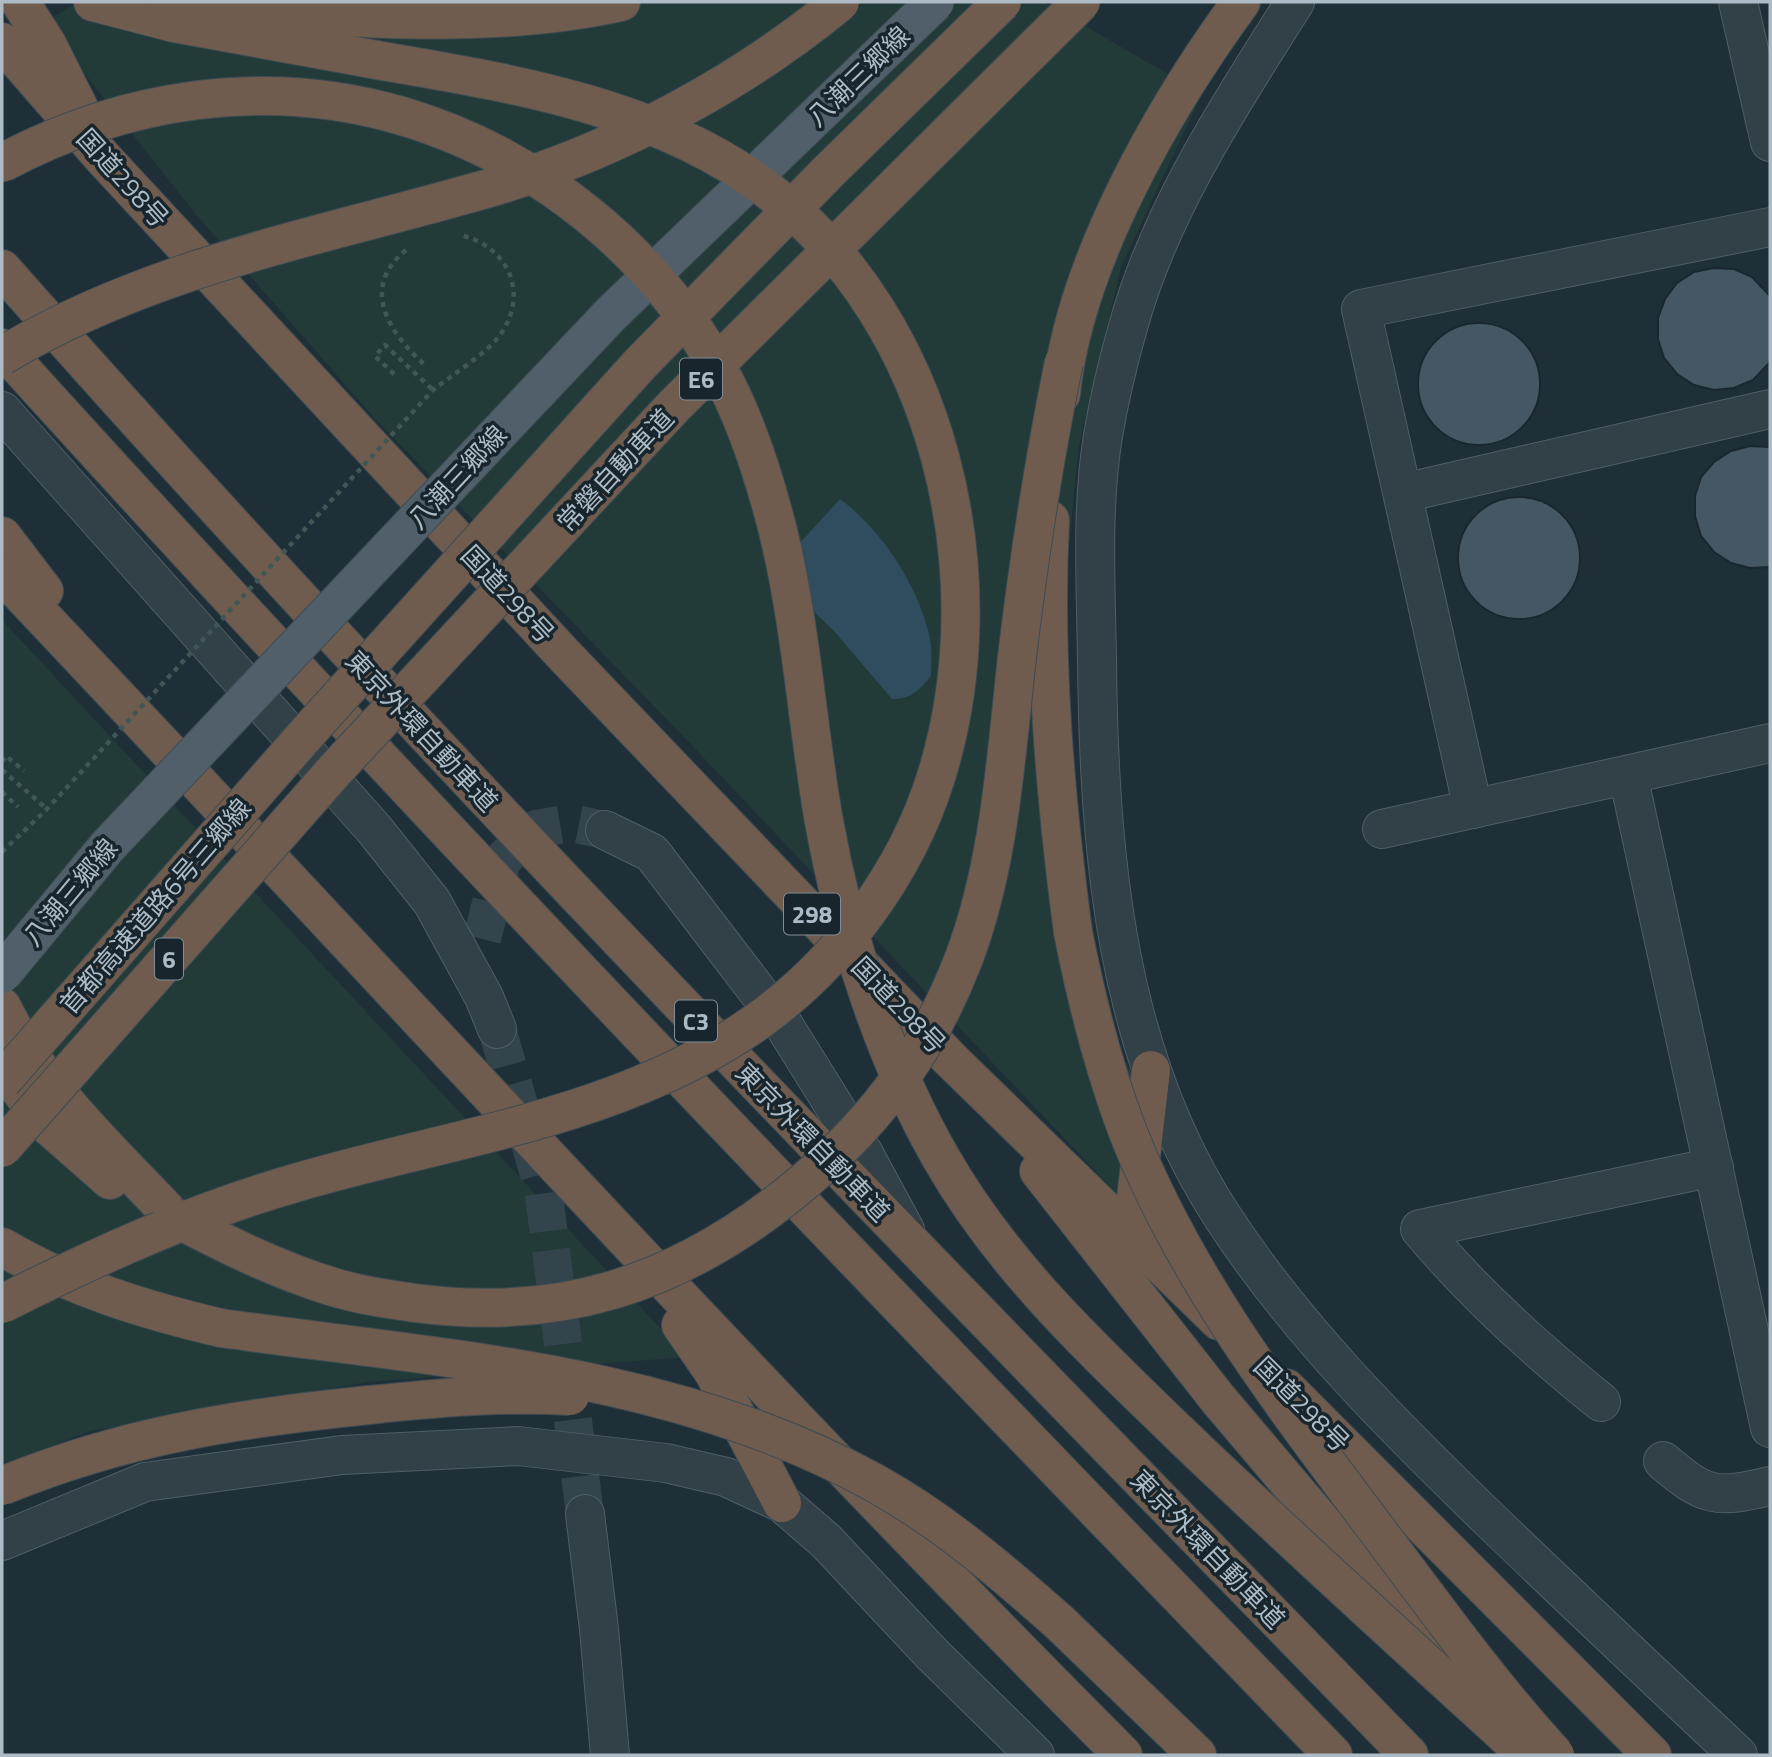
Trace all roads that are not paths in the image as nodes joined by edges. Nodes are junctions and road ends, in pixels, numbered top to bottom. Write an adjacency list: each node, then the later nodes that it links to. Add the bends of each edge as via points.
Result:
1 (20, 2): 14 (highway, via 47,44)
2 (93, 2): 48 (highway, bridge, via 174,23 576,100 672,136 767,189 811,228 882,317 929,418 942,466 959,574 957,681 935,780 897,867 831,955 755,1023 705,1054 606,1098 232,1203 128,1242)
3 (167, 2): 4 (highway, via 430,18 545,13)
4 (621, 2)
5 (840, 2): 19 (highway, bridge, via 713,90 566,162 163,280 99,304)
6 (935, 2): 35 (main road, 八潮三郷線, bridge, via 602,324 107,846)
7 (1002, 2): 27 (highway, 常磐自動車道 / E6, bridge, via 640,364)
8 (1080, 2): 29 (highway, 常磐自動車道 / E6, bridge, via 674,407)
9 (1241, 2): 20 (highway, via 1188,80 1124,198 1082,302)
10 (1295, 2): 39 (street, via 1226,111 1163,233 1129,323 1102,439 1095,544 1101,814 1114,923)
11 (1738, 2): 13 (street)
12 (2, 43): 14 (highway, 国道298号 / 298)
13 (1770, 142)
14 (104, 159): 37 (highway, 国道298号 / 298, via 555,645)
15 (2, 163): 67 (highway, bridge, via 50,139 153,106 208,98 323,99 378,109 471,141 555,189 628,251 672,300 724,380 762,477 789,585 824,821 839,889 888,1046 945,1165 1003,1251 1052,1308 1247,1499)
16 (1770, 227): 23 (street, via 1361,309)
17 (2, 269): 47 (highway, 東京外環自動車道 / C3, via 175,465 586,907)
18 (2, 348): 64 (highway, 東京外環自動車道 / C3, via 602,995)
19 (2, 356)
20 (1065, 362): 43 (highway, bridge, via 1034,523 996,834 981,900 965,955 917,1056 880,1109 847,1143 771,1208 694,1258 622,1289 550,1305 445,1307 333,1287 228,1245); 68 (highway, bridge, via 1048,568 1057,796 1073,932 1086,997 1126,1128 1164,1209 1240,1340 1440,1613)
21 (1770, 409): 23 (street)
22 (2, 411): 34 (street, via 374,829 432,902 491,1013)
23 (1403, 493): 31 (street)
24 (2, 536): 26 (highway, via 31,571)
25 (2, 574): 26 (highway)
26 (100, 678): 44 (highway)
27 (308, 732): 40 (highway, 首都高速道路6号三郷線 / 6, bridge)
28 (1770, 743): 30 (street)
29 (336, 769): 41 (highway, 首都高速道路6号三郷線 / 6, bridge)
30 (1628, 775): 31 (street); 42 (street)
31 (1473, 808): 32 (street)
32 (1382, 829)
33 (605, 830): 47 (street, via 652,853 792,1039)
34 (482, 939)
35 (2, 974)
36 (2, 1007): 43 (highway, bridge, via 15,1035 71,1109)
37 (951, 1060): 45 (highway, 国道298号 / 298); 66 (highway, via 1218,1399)
38 (2, 1066): 43 (highway, bridge, via 44,1122 73,1150 115,1185)
39 (1151, 1070): 45 (highway); 70 (street, via 1186,1153 1223,1219 1301,1321 1404,1436)
40 (2, 1081)
41 (2, 1149)
42 (1714, 1167): 49 (street, via 1420,1229 1483,1300); 51 (street)
43 (172, 1216)
44 (616, 1231): 55 (highway, via 714,1373); 61 (highway)
45 (1132, 1233): 69 (highway, 国道298号 / 298)
46 (2, 1247): 50 (highway, bridge, via 90,1290 221,1328 539,1371 629,1390)
47 (915, 1247): 65 (highway, 東京外環自動車道 / C3)
48 (2, 1304)
49 (1601, 1402)
50 (711, 1416): 53 (highway, bridge, via 617,1399 558,1395 434,1398 318,1410 173,1433 73,1458); 58 (highway, bridge, via 821,1455 883,1488 972,1546)
51 (1770, 1428)
52 (1662, 1461): 54 (street, via 1692,1486 1722,1494)
53 (2, 1486)
54 (1770, 1486)
55 (782, 1503): 57 (street, via 726,1477 666,1463 491,1447 342,1455 145,1482); 60 (street, via 826,1541)
56 (585, 1514): 59 (street)
57 (2, 1541)
58 (1059, 1622): 62 (highway); 63 (highway)
59 (610, 1755)
60 (1035, 1755)
61 (1123, 1755)
62 (1182, 1755)
63 (1197, 1755)
64 (1333, 1755)
65 (1409, 1755)
66 (1520, 1755)
67 (1527, 1755)
68 (1555, 1755)
69 (1653, 1755)
70 (1738, 1755)

